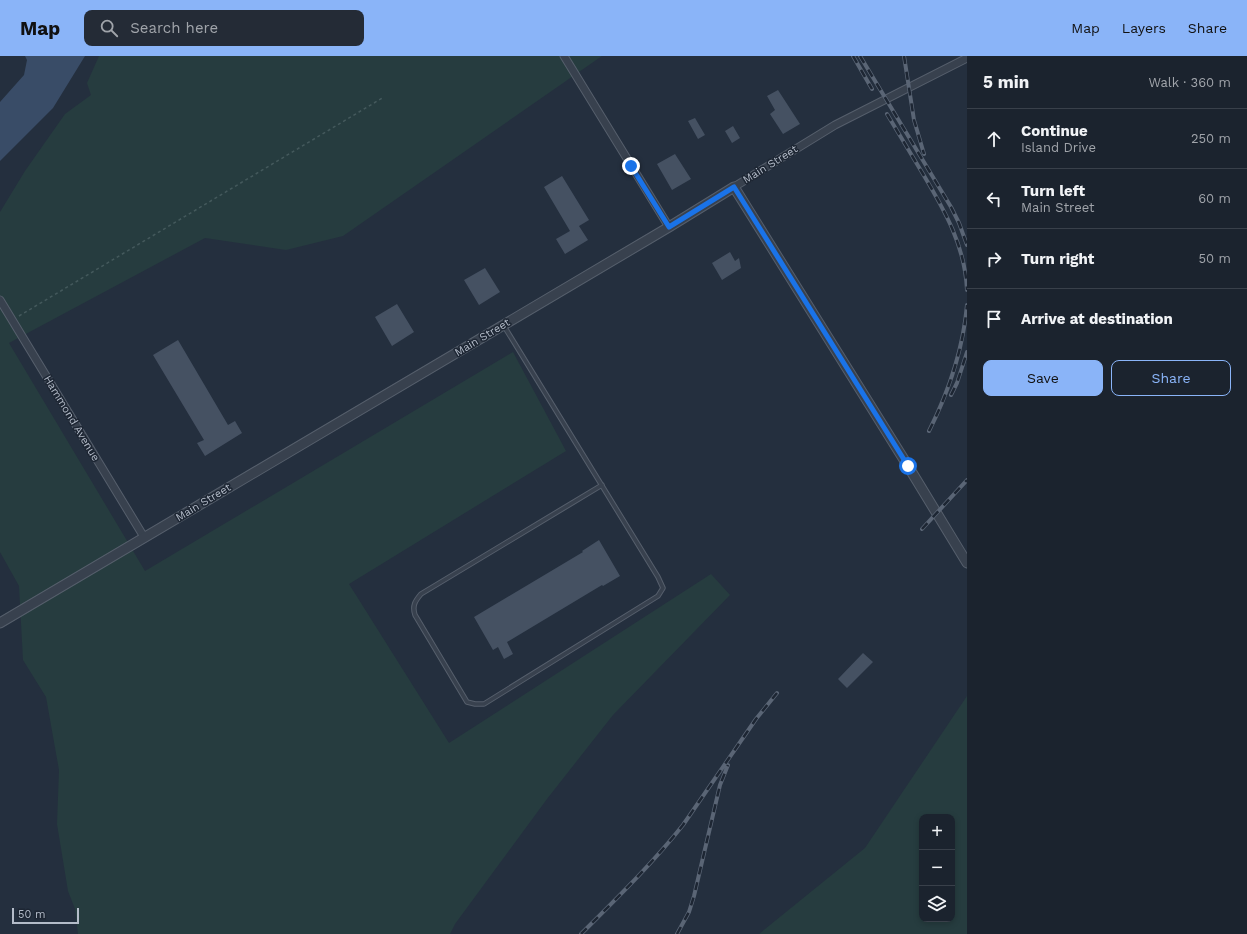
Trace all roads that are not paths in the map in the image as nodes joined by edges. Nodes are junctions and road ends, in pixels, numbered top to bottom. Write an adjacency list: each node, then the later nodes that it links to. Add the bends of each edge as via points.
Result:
1 (564, 56): 4 (street)
2 (967, 58): 3 (street, Main Street, via 835,124)
3 (734, 187): 4 (street, Main Street); 9 (street)
4 (669, 227): 6 (street, Main Street)
5 (0, 300): 8 (street, Hammond Avenue)
6 (503, 325): 7 (lane); 8 (street, Main Street)
7 (602, 485): 7 (lane, via 663,588 658,596 484,704 467,702 415,616 413,608 416,600 421,594)
8 (144, 537): 10 (street, Main Street)
9 (967, 564)
10 (0, 623)

